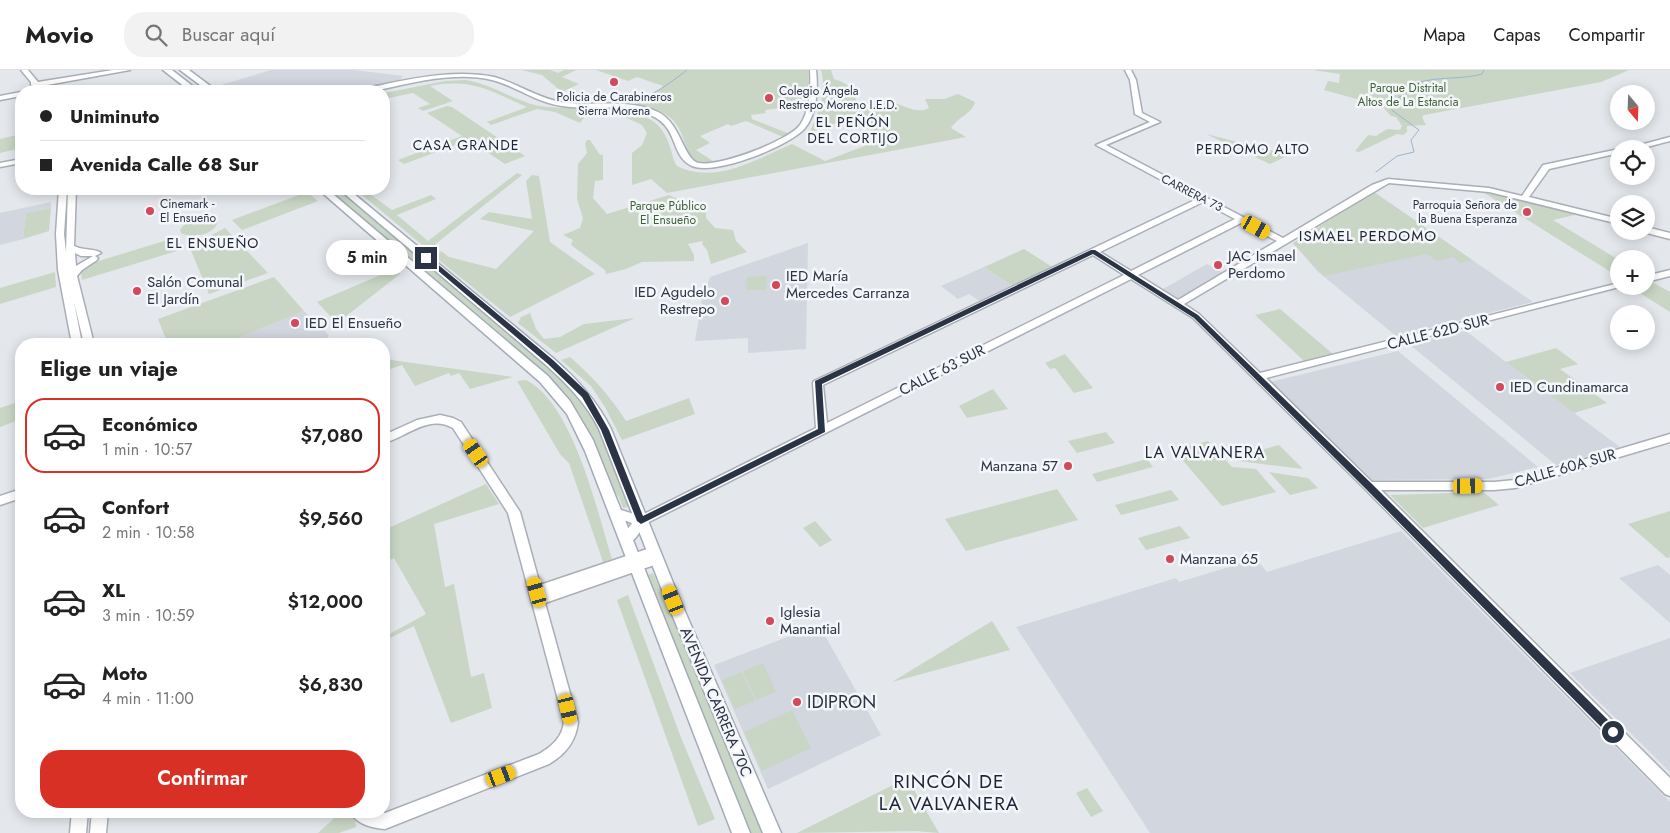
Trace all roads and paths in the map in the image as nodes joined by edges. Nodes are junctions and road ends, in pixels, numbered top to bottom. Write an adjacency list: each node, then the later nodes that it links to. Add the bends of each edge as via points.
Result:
1 (24, 70): 10 (street)
2 (127, 70): 8 (street)
3 (167, 70): 11 (main road)
4 (184, 70): 12 (main road)
5 (813, 70): 17 (street, via 812,96)
6 (817, 70): 17 (street, via 817,96 810,123)
7 (1128, 70): 27 (street, CARRERA 73, via 1139,114 1156,122 1100,145)
8 (119, 71): 10 (street)
9 (469, 76): 13 (street, via 436,77); 14 (street); 17 (street, via 492,82 542,104 626,110 649,115 665,124 681,162 708,169 729,166 786,144)
10 (37, 85)
11 (187, 85)
12 (205, 85)
13 (390, 86)
14 (390, 89)
15 (15, 95): 16 (street)
16 (0, 98)
17 (803, 129)
18 (1670, 139): 19 (street)
19 (1655, 143)
20 (1610, 153): 28 (street, via 1546,167)
21 (15, 163): 22 (street)
22 (0, 167)
23 (63, 195): 42 (street, via 60,234 63,270)
24 (72, 195): 34 (street)
25 (329, 195): 51 (main road, AVENIDA CARRERA 70C, via 562,396 580,423)
26 (349, 195): 52 (main road, AVENIDA CARRERA 70C, via 578,388 592,404 605,430)
27 (1203, 198): 29 (street, CARRERA 73); 35 (street)
28 (1524, 198): 30 (street); 33 (street, via 1469,187 1385,182)
29 (1242, 219): 33 (street, CARRERA 73); 37 (street, CALLE 63 SUR)
30 (1610, 220)
31 (1655, 232): 32 (street)
32 (1670, 236)
33 (1283, 241): 41 (street)
34 (70, 247): 38 (street); 38 (street, via 96,256)
35 (1093, 251): 37 (street); 45 (street, via 818,383)
36 (1670, 273): 39 (street)
37 (1132, 275): 41 (street); 45 (street, CALLE 63 SUR)
38 (72, 276): 43 (street)
39 (1655, 277)
40 (1610, 288): 44 (street, CALLE 62D SUR)
41 (1178, 304): 44 (street, via 1196,316)
42 (76, 338)
43 (87, 338)
44 (1258, 377): 48 (street)
45 (822, 430): 52 (street, CALLE 63 SUR)
46 (390, 436): 56 (street, via 426,420 444,418 456,425 514,512)
47 (1670, 438): 48 (street, CALLE 60A SUR, via 1515,484)
48 (1369, 486): 57 (street)
49 (15, 495): 50 (street)
50 (0, 501)
51 (615, 513): 52 (street); 53 (main road, AVENIDA CARRERA 70C)
52 (641, 521): 53 (street, CALLE 63 SUR); 54 (main road, AVENIDA CARRERA 70C)
53 (626, 540): 55 (main road, AVENIDA CARRERA 70C)
54 (655, 556): 55 (street); 64 (main road, AVENIDA CARRERA 70C)
55 (634, 563): 56 (street); 63 (main road, AVENIDA CARRERA 70C)
56 (538, 596): 60 (street, via 571,722 568,738 544,759 391,819)
57 (1670, 789)
58 (79, 818): 61 (street)
59 (99, 818): 62 (street)
60 (369, 818)
61 (78, 833)
62 (98, 833)
63 (741, 833)
64 (772, 833)

